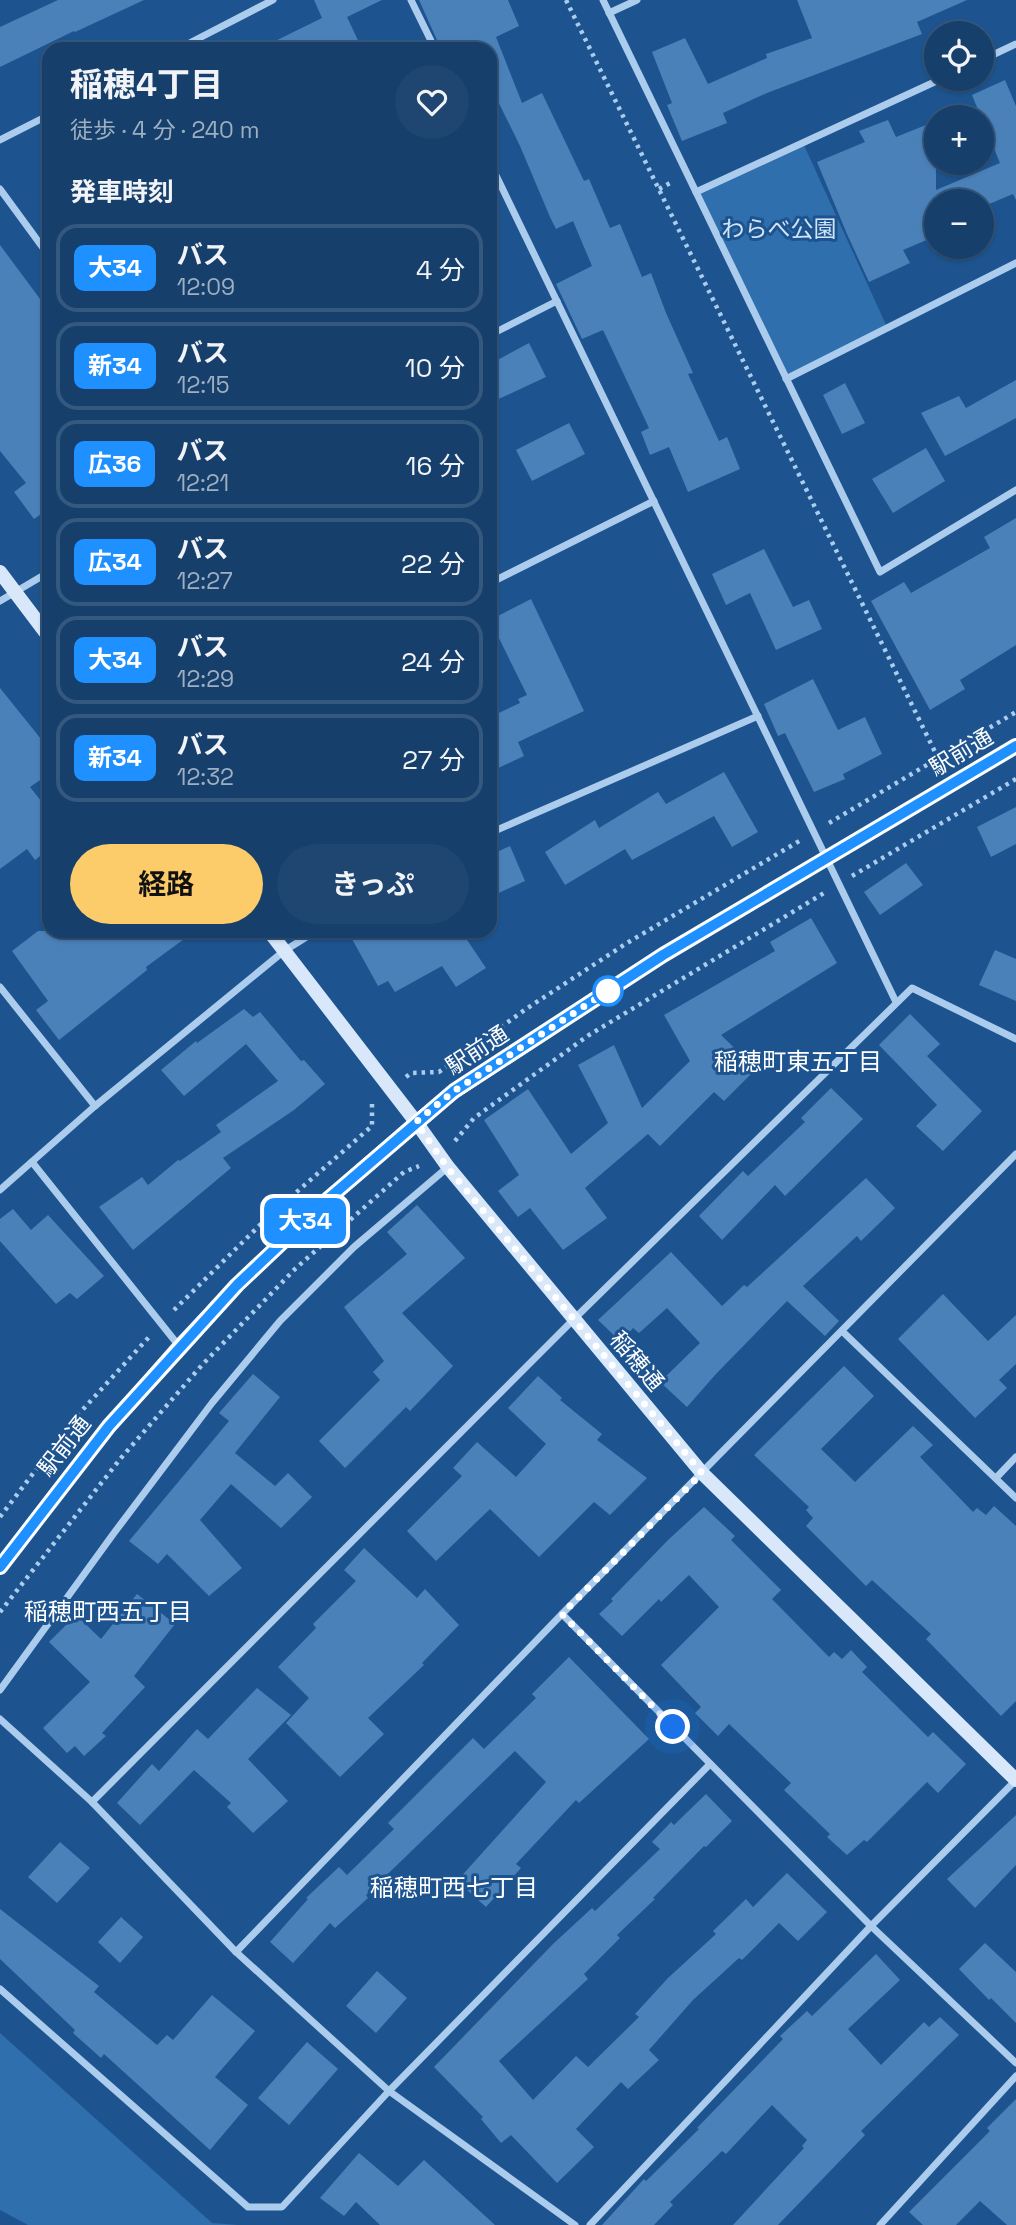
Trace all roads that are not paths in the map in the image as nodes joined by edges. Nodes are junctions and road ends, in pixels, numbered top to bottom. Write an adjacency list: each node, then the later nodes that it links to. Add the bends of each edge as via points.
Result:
1 (273, 0): 6 (street)
2 (411, 0): 7 (street)
3 (603, 0): 5 (street)
4 (637, 0): 5 (street)
5 (609, 13): 15 (street)
6 (192, 42)
7 (432, 42)
8 (1016, 44): 9 (street)
9 (994, 54)
10 (924, 86): 15 (street)
11 (42, 119): 12 (street)
12 (0, 140)
13 (497, 177): 18 (street)
14 (0, 189): 16 (street)
15 (696, 192): 20 (street)
16 (42, 246)
17 (1016, 263): 20 (street)
18 (557, 301): 19 (street); 22 (street)
19 (497, 331)
20 (786, 379): 21 (street, via 880,572)
21 (1016, 490)
22 (654, 501): 25 (street); 29 (street)
23 (0, 572): 26 (street)
24 (42, 576): 26 (street)
25 (497, 580)
26 (15, 592): 27 (street); 28 (street)
27 (0, 601)
28 (42, 628)
29 (758, 716): 31 (street); 32 (street)
30 (1016, 746): 32 (street, 駅前通)
31 (497, 829)
32 (827, 858): 37 (street); 40 (street, 駅前通, via 663,955 454,1091)
33 (274, 938): 35 (street, 稲穂通)
34 (305, 938): 35 (street)
35 (284, 951): 39 (street); 40 (street, 稲穂通)
36 (0, 987): 39 (street)
37 (896, 1002): 38 (street, via 912,988); 45 (street)
38 (1016, 1039)
39 (95, 1106): 42 (street)
40 (416, 1122): 43 (street, 稲穂通); 47 (street, 駅前通, via 277,1247)
41 (1016, 1154): 46 (street)
42 (32, 1162): 44 (street); 47 (street)
43 (447, 1167): 45 (street, 稲穂通); 54 (street, via 354,1247 280,1321 212,1403)
44 (0, 1190)
45 (573, 1320): 49 (street, 稲穂通); 58 (street)
46 (843, 1332): 49 (street); 50 (street)
47 (179, 1346): 52 (street, 駅前通, via 109,1426)
48 (1016, 1457): 50 (street)
49 (702, 1473): 53 (street); 57 (street, 稲穂通)
50 (996, 1478): 51 (street)
51 (1016, 1498)
52 (0, 1567)
53 (562, 1614): 56 (street); 60 (street)
54 (0, 1690)
55 (0, 1719): 58 (street)
56 (710, 1764): 59 (street); 64 (street)
57 (1016, 1780): 59 (street)
58 (92, 1802): 60 (street)
59 (871, 1926): 62 (street); 66 (street)
60 (236, 1952): 64 (street)
61 (0, 1989): 64 (street, via 248,2207 282,2207)
62 (1016, 2063)
63 (1016, 2076): 67 (street)
64 (389, 2091): 65 (street)
65 (575, 2225)
66 (590, 2225)
67 (880, 2225)

